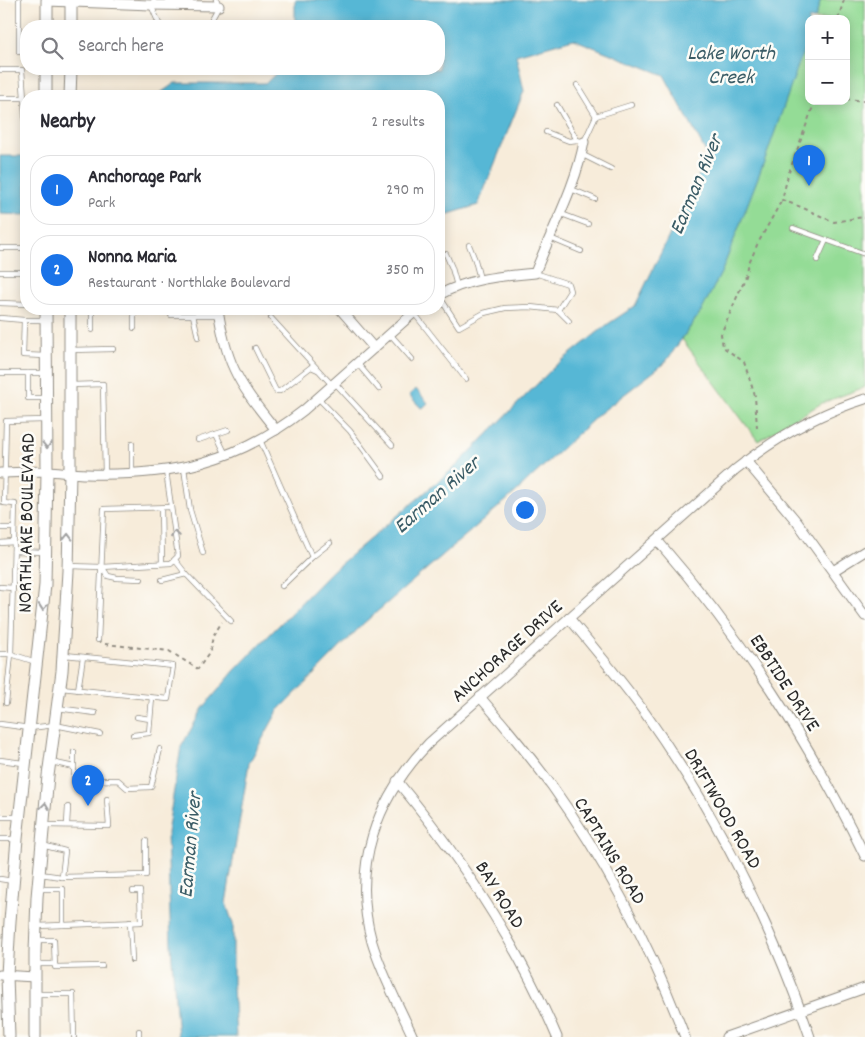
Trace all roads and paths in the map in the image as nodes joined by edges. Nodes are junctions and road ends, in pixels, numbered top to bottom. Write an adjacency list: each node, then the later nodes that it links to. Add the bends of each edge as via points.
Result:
1 (19, 0): 13 (lane)
2 (844, 0): 8 (path)
3 (47, 1): 4 (street); 9 (main road)
4 (71, 1): 5 (street); 10 (main road)
5 (122, 2): 6 (street)
6 (152, 3): 7 (street); 11 (lane)
7 (217, 3): 12 (lane)
8 (839, 15)
9 (47, 20)
10 (71, 20)
11 (158, 20)
12 (210, 20)
13 (20, 52)
14 (0, 70): 15 (lane)
15 (20, 70)
16 (22, 75): 20 (lane)
17 (46, 75): 21 (main road)
18 (70, 75): 22 (main road)
19 (577, 85): 30 (lane)
20 (23, 90)
21 (46, 90)
22 (70, 90)
23 (0, 98): 24 (lane)
24 (20, 98)
25 (850, 99): 26 (path)
26 (865, 101)
27 (558, 105): 32 (lane)
28 (814, 105): 37 (path)
29 (631, 106): 30 (lane)
30 (596, 116): 32 (lane)
31 (546, 132): 32 (lane, via 569,142)
32 (580, 141): 33 (street)
33 (582, 154): 34 (lane); 35 (street)
34 (611, 169)
35 (570, 189): 36 (lane); 38 (street)
36 (595, 199)
37 (782, 200): 39 (path, via 834,222); 99 (path, via 748,264 721,334 723,347 744,362 755,396)
38 (559, 213): 40 (lane); 42 (street)
39 (865, 218)
40 (588, 224)
41 (793, 228): 43 (lane)
42 (548, 238): 47 (lane); 53 (street)
43 (826, 240): 49 (lane); 50 (lane)
44 (469, 245): 54 (lane)
45 (0, 248): 46 (lane)
46 (20, 248)
47 (581, 251)
48 (446, 254): 55 (lane)
49 (865, 254)
50 (817, 260)
51 (0, 272): 52 (lane)
52 (20, 272)
53 (535, 273): 54 (street); 60 (lane, via 568,284 570,291)
54 (480, 279): 55 (street)
55 (457, 286): 56 (street)
56 (445, 292)
57 (0, 303): 58 (lane)
58 (20, 304)
59 (445, 305): 60 (lane, via 459,327 484,313 505,308)
60 (558, 310): 75 (lane)
61 (42, 315): 74 (lane)
62 (46, 315): 84 (main road, NORTHLAKE BOULEVARD)
63 (70, 315): 83 (main road, NORTHLAKE BOULEVARD)
64 (92, 315): 77 (lane)
65 (134, 315): 76 (lane)
66 (171, 315): 67 (lane)
67 (193, 315): 79 (lane)
68 (219, 315): 101 (street, via 234,369)
69 (345, 315): 81 (street)
70 (411, 315): 78 (street)
71 (419, 315): 91 (lane)
72 (0, 318): 74 (lane)
73 (271, 318): 87 (lane)
74 (24, 320): 84 (lane, via 24,355)
75 (569, 320)
76 (134, 328)
77 (92, 330)
78 (390, 334): 81 (street); 85 (lane)
79 (198, 337)
80 (255, 348): 87 (lane, via 276,391 311,367)
81 (374, 348): 86 (street)
82 (113, 349): 83 (lane)
83 (70, 350): 93 (main road, NORTHLAKE BOULEVARD)
84 (46, 356): 90 (main road, NORTHLAKE BOULEVARD)
85 (412, 359)
86 (357, 363): 92 (street); 94 (lane)
87 (318, 370): 92 (lane)
88 (0, 373): 89 (lane)
89 (28, 373): 90 (lane); 95 (lane, via 28,398)
90 (46, 373): 95 (main road, NORTHLAKE BOULEVARD)
91 (466, 379)
92 (334, 384): 96 (street); 106 (lane)
93 (70, 385): 112 (main road, NORTHLAKE BOULEVARD); 114 (lane, via 103,384)
94 (379, 389)
95 (46, 398): 98 (main road, NORTHLAKE BOULEVARD)
96 (318, 398): 101 (street); 116 (lane, via 350,431)
97 (865, 398): 108 (street, ANCHORAGE DRIVE, via 795,428)
98 (46, 420): 110 (main road, NORTHLAKE BOULEVARD, one-way to 110); 113 (lane, via 6,420)
99 (757, 428)
100 (228, 430): 102 (lane)
101 (276, 430): 104 (street)
102 (216, 434): 103 (lane); 107 (lane)
103 (198, 440)
104 (260, 440): 107 (street); 130 (lane)
105 (132, 444): 115 (lane)
106 (392, 445)
107 (226, 455): 109 (street)
108 (746, 462): 122 (street, ANCHORAGE DRIVE); 135 (street)
109 (184, 468): 111 (street); 129 (lane, via 190,510)
110 (47, 471): 112 (street); 113 (street); 128 (main road, NORTHLAKE BOULEVARD)
111 (166, 471): 115 (street); 118 (lane)
112 (70, 472): 114 (street); 133 (main road, NORTHLAKE BOULEVARD, one-way to 112)
113 (2, 473): 117 (lane)
114 (104, 474): 115 (street)
115 (132, 474)
116 (383, 476)
117 (2, 503): 121 (lane, via 15,504)
118 (171, 507): 119 (lane); 131 (lane, one-way to 118, via 178,556)
119 (161, 508): 132 (lane); 134 (lane, via 104,510)
120 (0, 528): 121 (lane)
121 (14, 528): 123 (lane)
122 (657, 540): 144 (street, ANCHORAGE DRIVE); 184 (street, EBBTIDE DRIVE, via 720,615 752,660 822,773)
123 (14, 542): 124 (lane); 126 (lane)
124 (0, 543)
125 (330, 543): 130 (lane)
126 (14, 551): 128 (lane); 141 (lane)
127 (865, 551): 135 (street)
128 (46, 552): 152 (main road, NORTHLAKE BOULEVARD, one-way to 152)
129 (203, 553)
130 (312, 557): 139 (lane)
131 (175, 560): 132 (lane); 136 (lane)
132 (162, 563): 134 (lane)
133 (68, 566): 134 (lane); 150 (main road, NORTHLAKE BOULEVARD)
134 (102, 567): 137 (lane, via 108,576); 146 (lane)
135 (833, 570): 143 (street)
136 (186, 574): 138 (lane); 142 (lane)
137 (141, 580)
138 (162, 580)
139 (282, 586)
140 (0, 587): 141 (lane)
141 (13, 588): 149 (lane)
142 (226, 616): 145 (lane); 147 (path, via 213,636 210,652 198,669 169,651)
143 (865, 616)
144 (569, 618): 155 (street, ANCHORAGE DRIVE); 204 (street, DRIFTWOOD ROAD, via 644,712 702,800 757,904)
145 (231, 621)
146 (98, 640)
147 (104, 644)
148 (0, 654): 149 (lane)
149 (11, 654): 152 (lane); 157 (lane)
150 (63, 655): 151 (lane); 153 (main road, NORTHLAKE BOULEVARD)
151 (83, 657): 154 (lane); 156 (lane, via 173,666 168,699)
152 (38, 662): 164 (main road, NORTHLAKE BOULEVARD)
153 (60, 688): 154 (lane); 158 (main road, NORTHLAKE BOULEVARD)
154 (78, 690): 156 (lane)
155 (480, 697): 173 (street, ANCHORAGE DRIVE, via 412,760); 212 (street, CAPTAINS ROAD, via 552,787 606,870 652,959)
156 (152, 698): 161 (lane)
157 (6, 703)
158 (57, 708): 159 (lane); 163 (main road, NORTHLAKE BOULEVARD)
159 (96, 713)
160 (137, 717): 161 (lane)
161 (150, 719): 166 (lane, via 149,733)
162 (0, 724): 164 (lane)
163 (55, 725): 164 (lane); 165 (lane); 170 (main road, NORTHLAKE BOULEVARD)
164 (30, 728): 171 (main road, NORTHLAKE BOULEVARD)
165 (100, 734)
166 (133, 735)
167 (160, 748): 172 (lane, via 151,787 127,788 118,780 74,781)
168 (74, 752): 172 (lane)
169 (0, 760): 171 (lane)
170 (50, 762): 172 (lane); 179 (main road, NORTHLAKE BOULEVARD, one-way to 170)
171 (26, 764): 177 (main road, NORTHLAKE BOULEVARD)
172 (74, 767)
173 (397, 781): 210 (street, ANCHORAGE DRIVE, via 374,831 368,854 365,895 372,943); 211 (street, BAY ROAD, via 480,890 527,971)
174 (107, 799): 178 (lane, via 108,826)
175 (68, 807): 178 (lane)
176 (0, 817): 177 (lane)
177 (20, 817): 181 (main road, NORTHLAKE BOULEVARD)
178 (67, 824): 179 (lane)
179 (43, 825): 183 (main road, NORTHLAKE BOULEVARD)
180 (0, 839): 181 (lane)
181 (17, 839): 188 (main road, NORTHLAKE BOULEVARD)
182 (146, 841): 186 (lane, via 146,875)
183 (41, 844): 185 (main road, NORTHLAKE BOULEVARD); 186 (lane, via 65,851)
184 (865, 856)
185 (39, 874): 186 (lane); 189 (main road, NORTHLAKE BOULEVARD)
186 (62, 877)
187 (0, 880): 188 (lane)
188 (13, 881): 195 (main road, NORTHLAKE BOULEVARD)
189 (38, 889): 192 (lane, via 63,889); 193 (main road, NORTHLAKE BOULEVARD)
190 (133, 891): 191 (lane, via 140,891 141,922)
191 (130, 922): 192 (lane); 196 (lane)
192 (63, 925): 193 (lane)
193 (36, 926): 194 (main road, NORTHLAKE BOULEVARD)
194 (35, 940): 197 (main road, NORTHLAKE BOULEVARD); 198 (lane, via 54,940)
195 (5, 945): 200 (main road, NORTHLAKE BOULEVARD)
196 (132, 960)
197 (35, 964): 198 (lane); 201 (main road, NORTHLAKE BOULEVARD)
198 (55, 964): 199 (lane, via 55,967)
199 (102, 966)
200 (4, 975): 201 (street); 205 (main road, NORTHLAKE BOULEVARD)
201 (35, 977): 203 (main road, NORTHLAKE BOULEVARD)
202 (865, 988): 204 (street)
203 (34, 994): 207 (main road, NORTHLAKE BOULEVARD); 208 (lane, via 73,994)
204 (801, 1011): 213 (street); 214 (street, DRIFTWOOD ROAD)
205 (6, 1029)
206 (139, 1031): 209 (lane)
207 (35, 1037)
208 (74, 1037)
209 (139, 1037)
210 (413, 1037)
211 (557, 1037)
212 (684, 1037)
213 (726, 1037)
214 (810, 1037)

